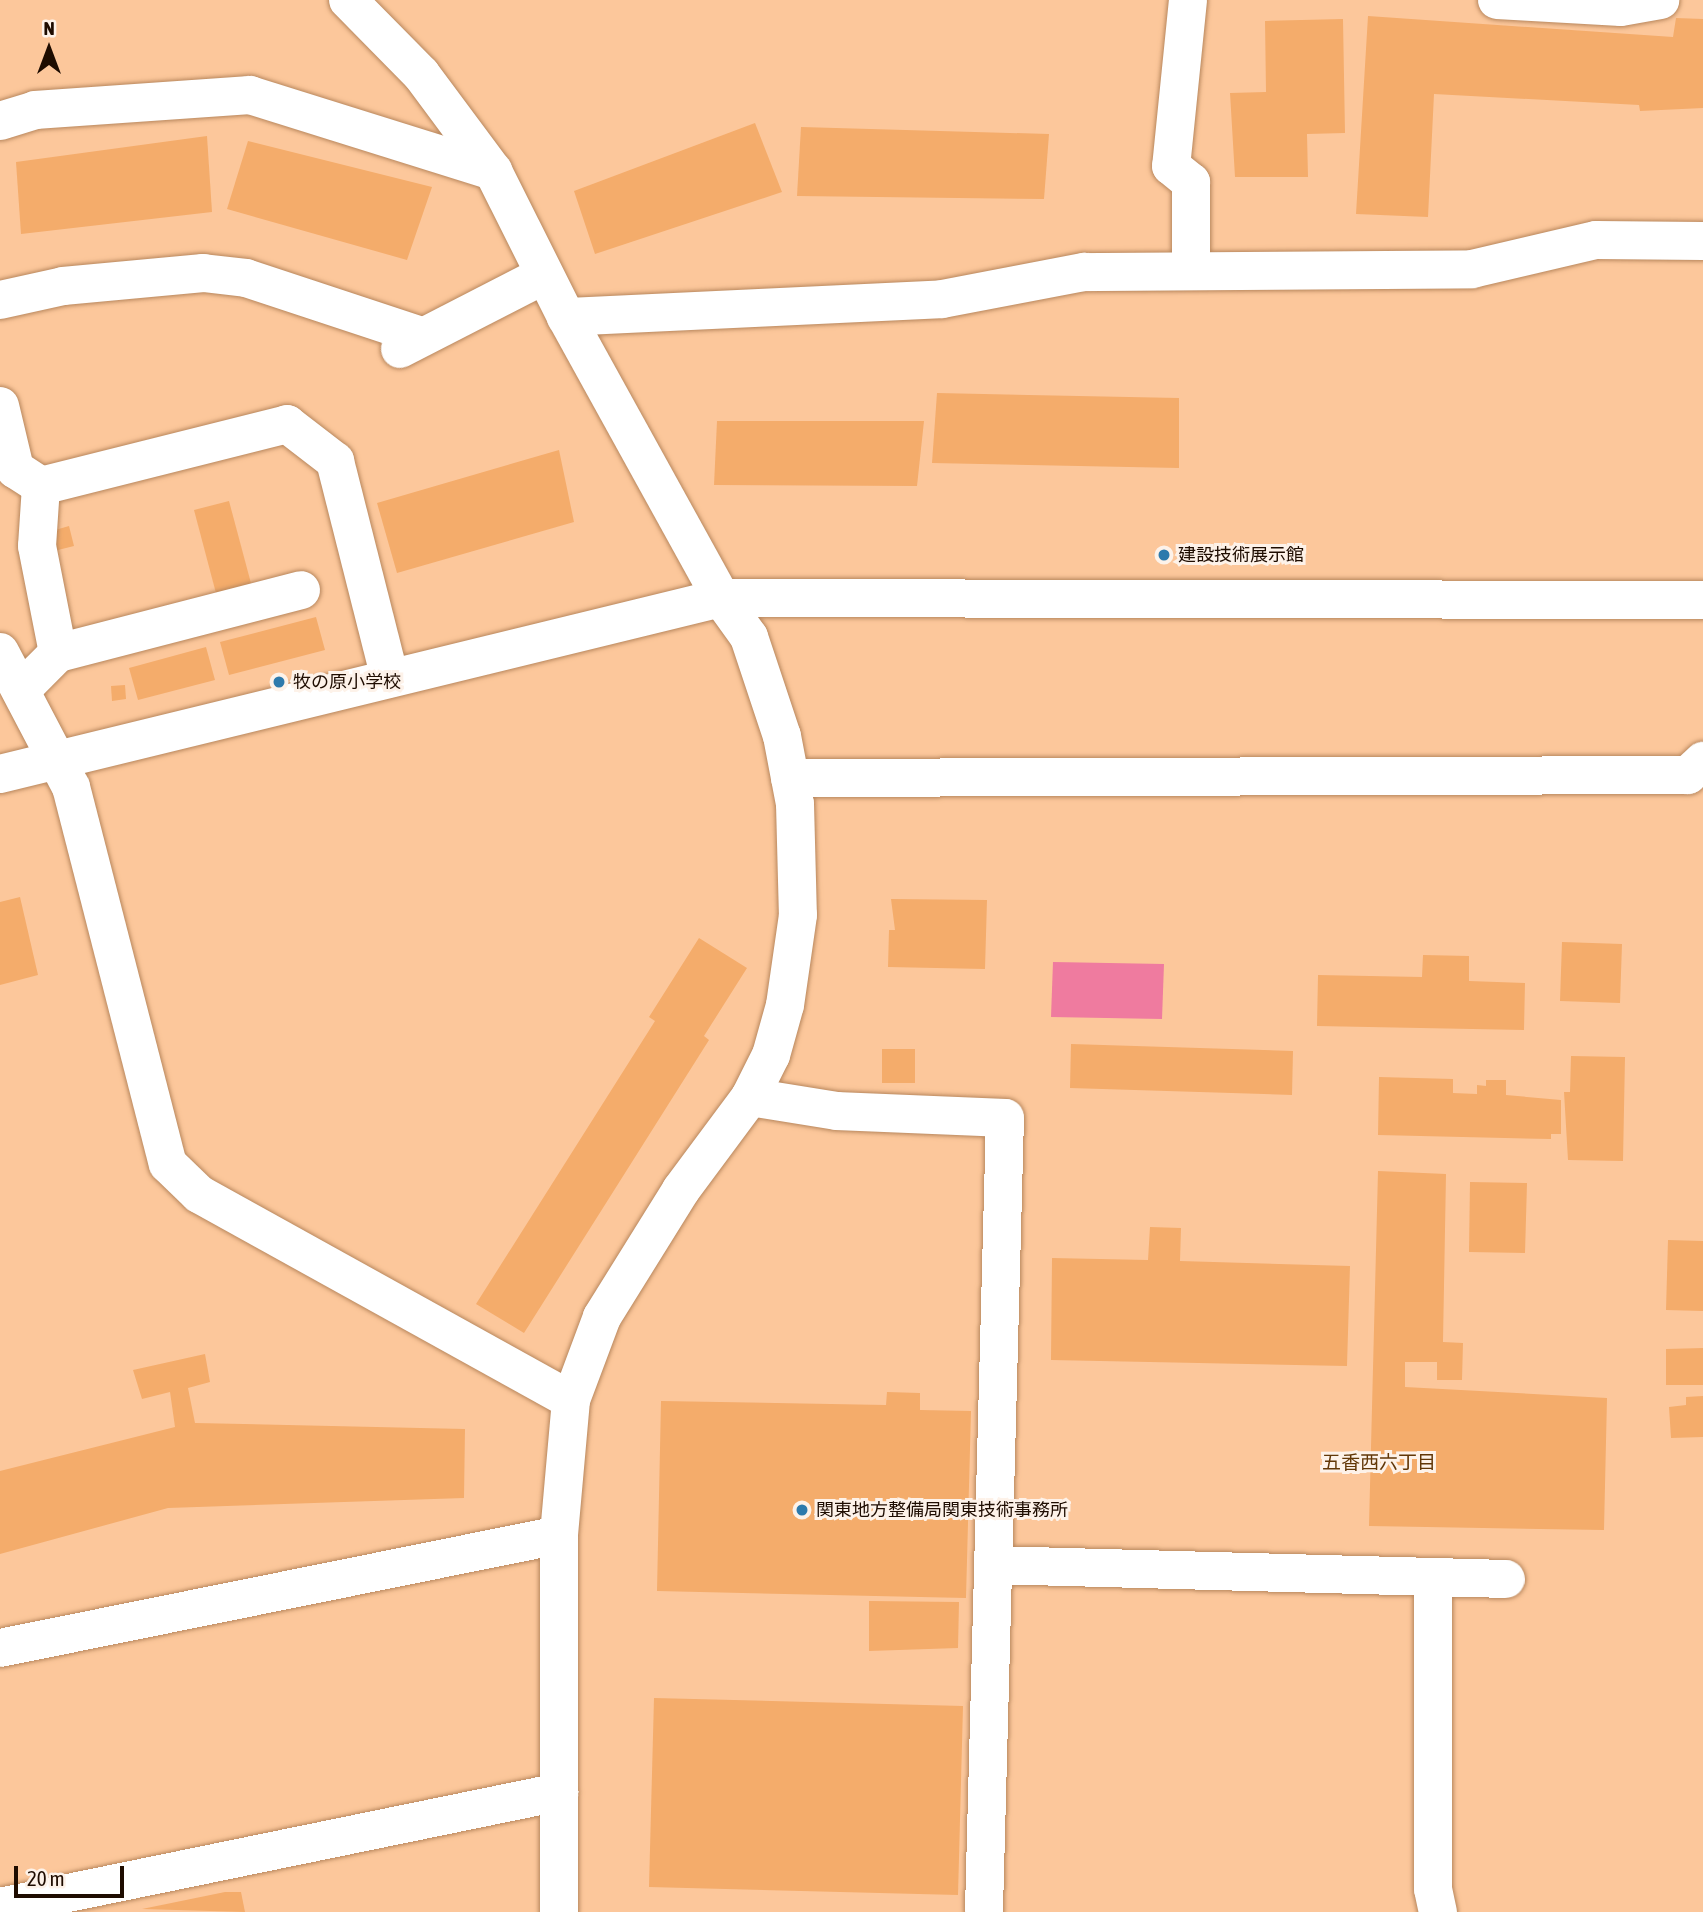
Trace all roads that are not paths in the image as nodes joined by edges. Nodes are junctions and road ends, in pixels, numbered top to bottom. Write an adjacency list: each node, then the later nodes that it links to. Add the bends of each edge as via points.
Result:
1 (348, 0): 6 (street, via 421,74)
2 (1188, 0): 8 (street, via 1171,166 1191,182)
3 (1497, 0): 4 (street, via 1621,7)
4 (1660, 0)
5 (3, 113): 6 (street, via 250,94)
6 (493, 171): 9 (street)
7 (1703, 241): 8 (street, via 1596,240 1472,269)
8 (1191, 271): 11 (street, via 1084,272 942,299)
9 (544, 275): 10 (street, via 409,343 246,278 203,273 63,286); 11 (street)
10 (0, 300)
11 (566, 317): 15 (street)
12 (0, 406): 13 (street, via 15,469)
13 (41, 486): 18 (street, via 37,546); 19 (street, via 287,424 335,461)
14 (301, 590): 18 (street)
15 (721, 598): 16 (street); 19 (street); 24 (street, via 755,653)
16 (1703, 600)
17 (0, 652): 20 (street)
18 (58, 653): 20 (street)
19 (390, 678): 21 (street)
20 (22, 689): 21 (street)
21 (59, 758): 23 (street); 26 (street, via 168,1164 199,1194)
22 (1703, 761): 24 (street, via 1688,775)
23 (0, 774)
24 (790, 778): 25 (street, via 798,915 785,1005 771,1055)
25 (750, 1097): 26 (street, via 681,1190 602,1317); 28 (street, via 837,1111 1005,1118)
26 (570, 1400): 27 (street)
27 (559, 1535): 31 (street); 32 (street)
28 (993, 1565): 29 (street); 35 (street)
29 (1433, 1578): 30 (street); 36 (street, via 1433,1889)
30 (1506, 1579)
31 (0, 1648)
32 (559, 1792): 33 (street); 34 (street)
33 (0, 1908)
34 (559, 1912)
35 (984, 1912)
36 (1438, 1912)

